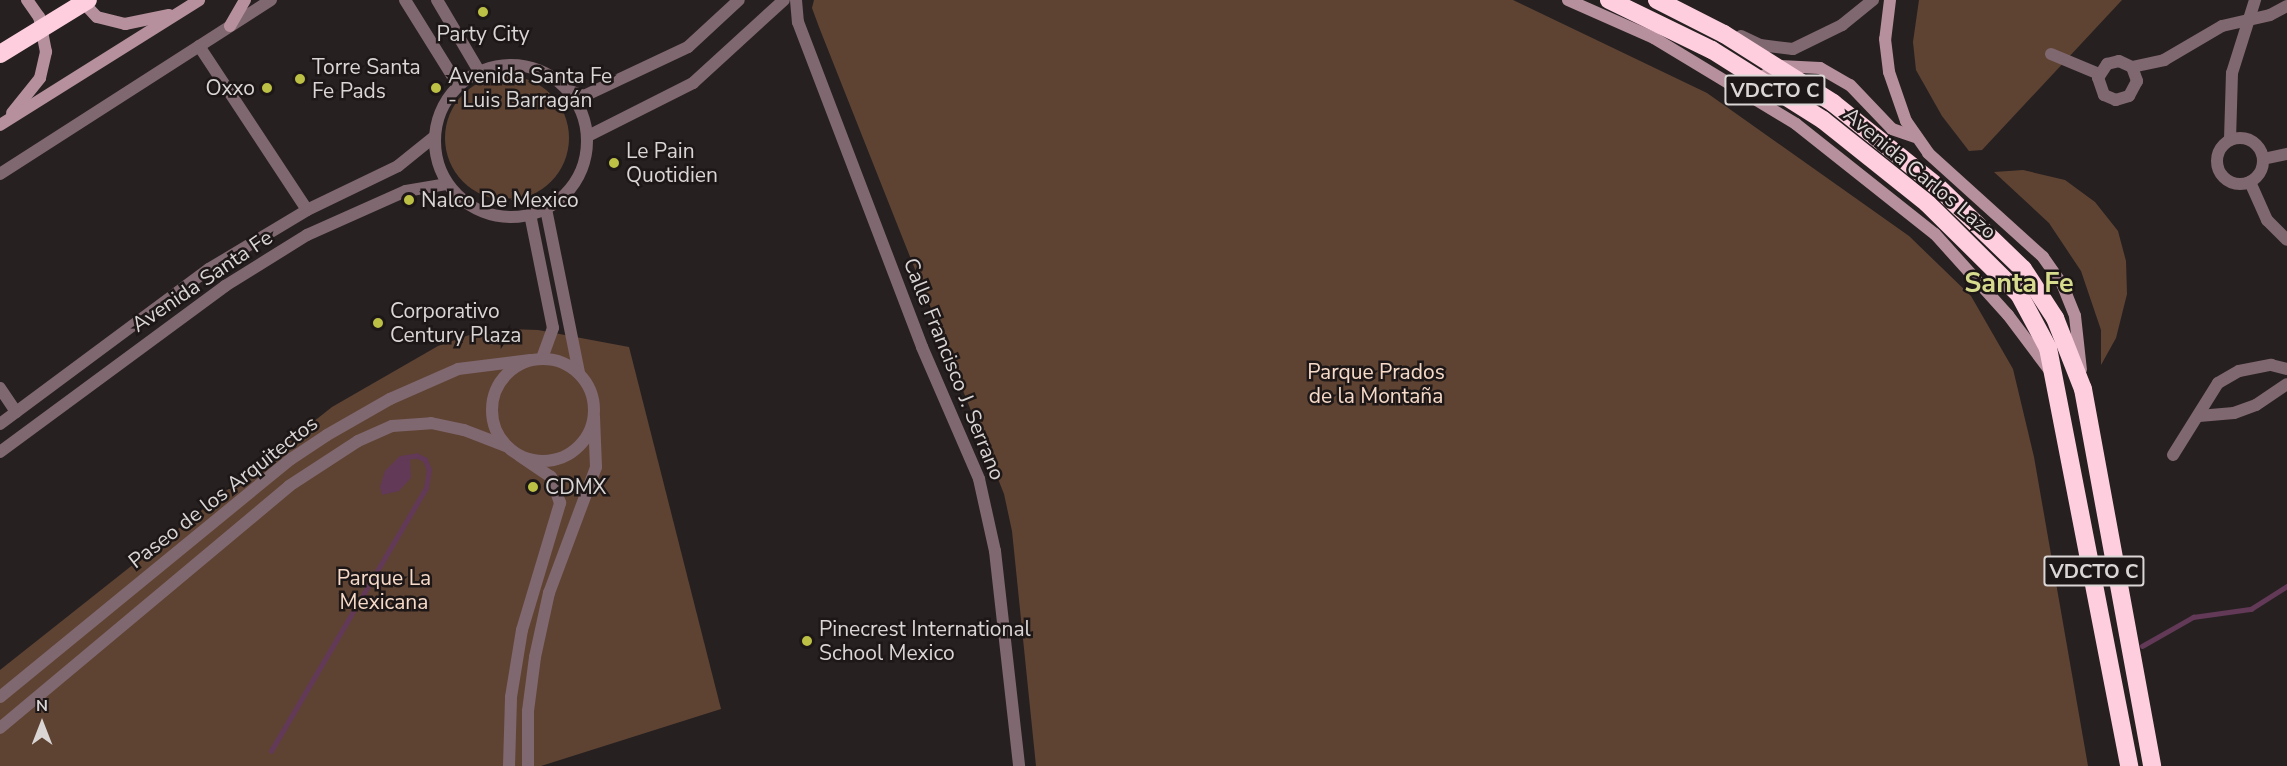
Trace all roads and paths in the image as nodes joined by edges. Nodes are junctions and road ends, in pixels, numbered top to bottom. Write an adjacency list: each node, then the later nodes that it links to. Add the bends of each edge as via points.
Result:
1 (27, 0): 32 (main road, via 39,16 46,52 40,78)
2 (81, 0): 20 (main road, via 97,17 125,24)
3 (88, 0): 24 (highway, bridge)
4 (198, 0): 20 (main road)
5 (245, 0): 22 (main road)
6 (271, 0): 22 (street)
7 (405, 0): 29 (street)
8 (437, 0): 27 (street)
9 (739, 0): 31 (street, via 688,47 584,96)
10 (784, 0): 33 (street, via 693,83)
11 (796, 0): 69 (street, Calle Francisco J. Serrano, via 798,22 922,348 979,479 995,551)
12 (1568, 0): 30 (main road, Avenida Carlos Lazo, via 1654,38)
13 (1608, 0): 49 (highway, Avenida Carlos Lazo / VDCTO C, bridge, via 1712,50 1823,120 1927,203 2019,294 2038,327)
14 (1657, 0): 52 (highway, Avenida Carlos Lazo / VDCTO C, bridge, via 1724,33 1833,103 1938,187 2024,269 2055,318)
15 (1674, 0): 16 (street, via 1760,45 1793,49 1842,26)
16 (1873, 0)
17 (1890, 0): 35 (main road, Avenida Carlos Lazo, via 1885,39 1889,72)
18 (2254, 0): 21 (street)
19 (2287, 6): 21 (street)
20 (178, 13): 32 (main road)
21 (2247, 20): 26 (street, via 2222,26 2164,60); 36 (street, via 2232,73)
22 (230, 26): 23 (street)
23 (199, 46): 39 (street); 43 (street)
24 (0, 54)
25 (2050, 54): 28 (street)
26 (2132, 67): 28 (street, via 2112,61); 28 (street, via 2136,88 2123,99 2104,95)
27 (479, 71): 29 (street); 31 (street, via 498,65 527,66 552,76)
28 (2098, 74)
29 (458, 85): 34 (street, via 446,100)
30 (1744, 89): 35 (main road, via 1780,66 1820,68 1850,85 1893,129); 49 (main road, Avenida Carlos Lazo, via 1796,124 1935,234 2008,315)
31 (570, 91): 33 (street, via 584,117)
32 (3, 123)
33 (588, 136): 42 (street, via 585,162 567,193)
34 (434, 137): 41 (street, via 437,163); 43 (street, Avenida Santa Fe, via 398,166)
35 (1915, 137): 52 (main road, Avenida Carlos Lazo, via 2043,257 2056,276 2074,316)
36 (2230, 140): 38 (street, via 2248,139 2255,143); 40 (street, via 2218,152 2218,170 2231,182)
37 (2287, 154): 38 (street)
38 (2263, 159): 40 (street, via 2262,168)
39 (0, 174)
40 (2250, 182): 45 (street, via 2267,220)
41 (447, 184): 44 (street, via 467,204 491,215); 58 (street, Avenida Santa Fe, via 406,191 307,235 206,299)
42 (546, 209): 44 (street); 48 (street)
43 (306, 210): 53 (street, Avenida Santa Fe, via 209,269)
44 (530, 214): 46 (street, via 553,328)
45 (2287, 240)
46 (536, 359): 48 (street, via 556,360); 57 (street, via 506,374 492,402 494,426); 61 (street, Paseo de los Arquitectos, via 458,369 358,415 291,459)
47 (2287, 369): 54 (street, via 2271,365 2239,371 2218,383)
48 (579, 373): 55 (street, via 594,402)
49 (2056, 378): 70 (highway, Avenida Carlos Lazo / VDCTO C)
50 (2287, 384): 54 (street, via 2256,405 2234,413)
51 (0, 388): 53 (street)
52 (2083, 389): 71 (highway, Avenida Carlos Lazo / VDCTO C)
53 (16, 411): 56 (street, Avenida Santa Fe)
54 (2199, 416): 59 (street)
55 (594, 417): 60 (street, via 584,439 566,455 535,460); 65 (street, via 596,467 549,593 535,657)
56 (0, 424)
57 (506, 446): 60 (street); 62 (street, Paseo de los Arquitectos, via 431,423 376,431 289,486)
58 (0, 452)
59 (2173, 454)
60 (520, 456): 64 (street, via 551,477 560,503 528,602)
61 (90, 623): 62 (street); 63 (street, Paseo de los Arquitectos)
62 (103, 639): 66 (street, Paseo de los Arquitectos)
63 (0, 697)
64 (509, 725): 65 (street); 67 (street)
65 (528, 726): 68 (street)
66 (0, 728)
67 (509, 766)
68 (528, 766)
69 (1019, 766)
70 (2129, 766)
71 (2152, 766)

